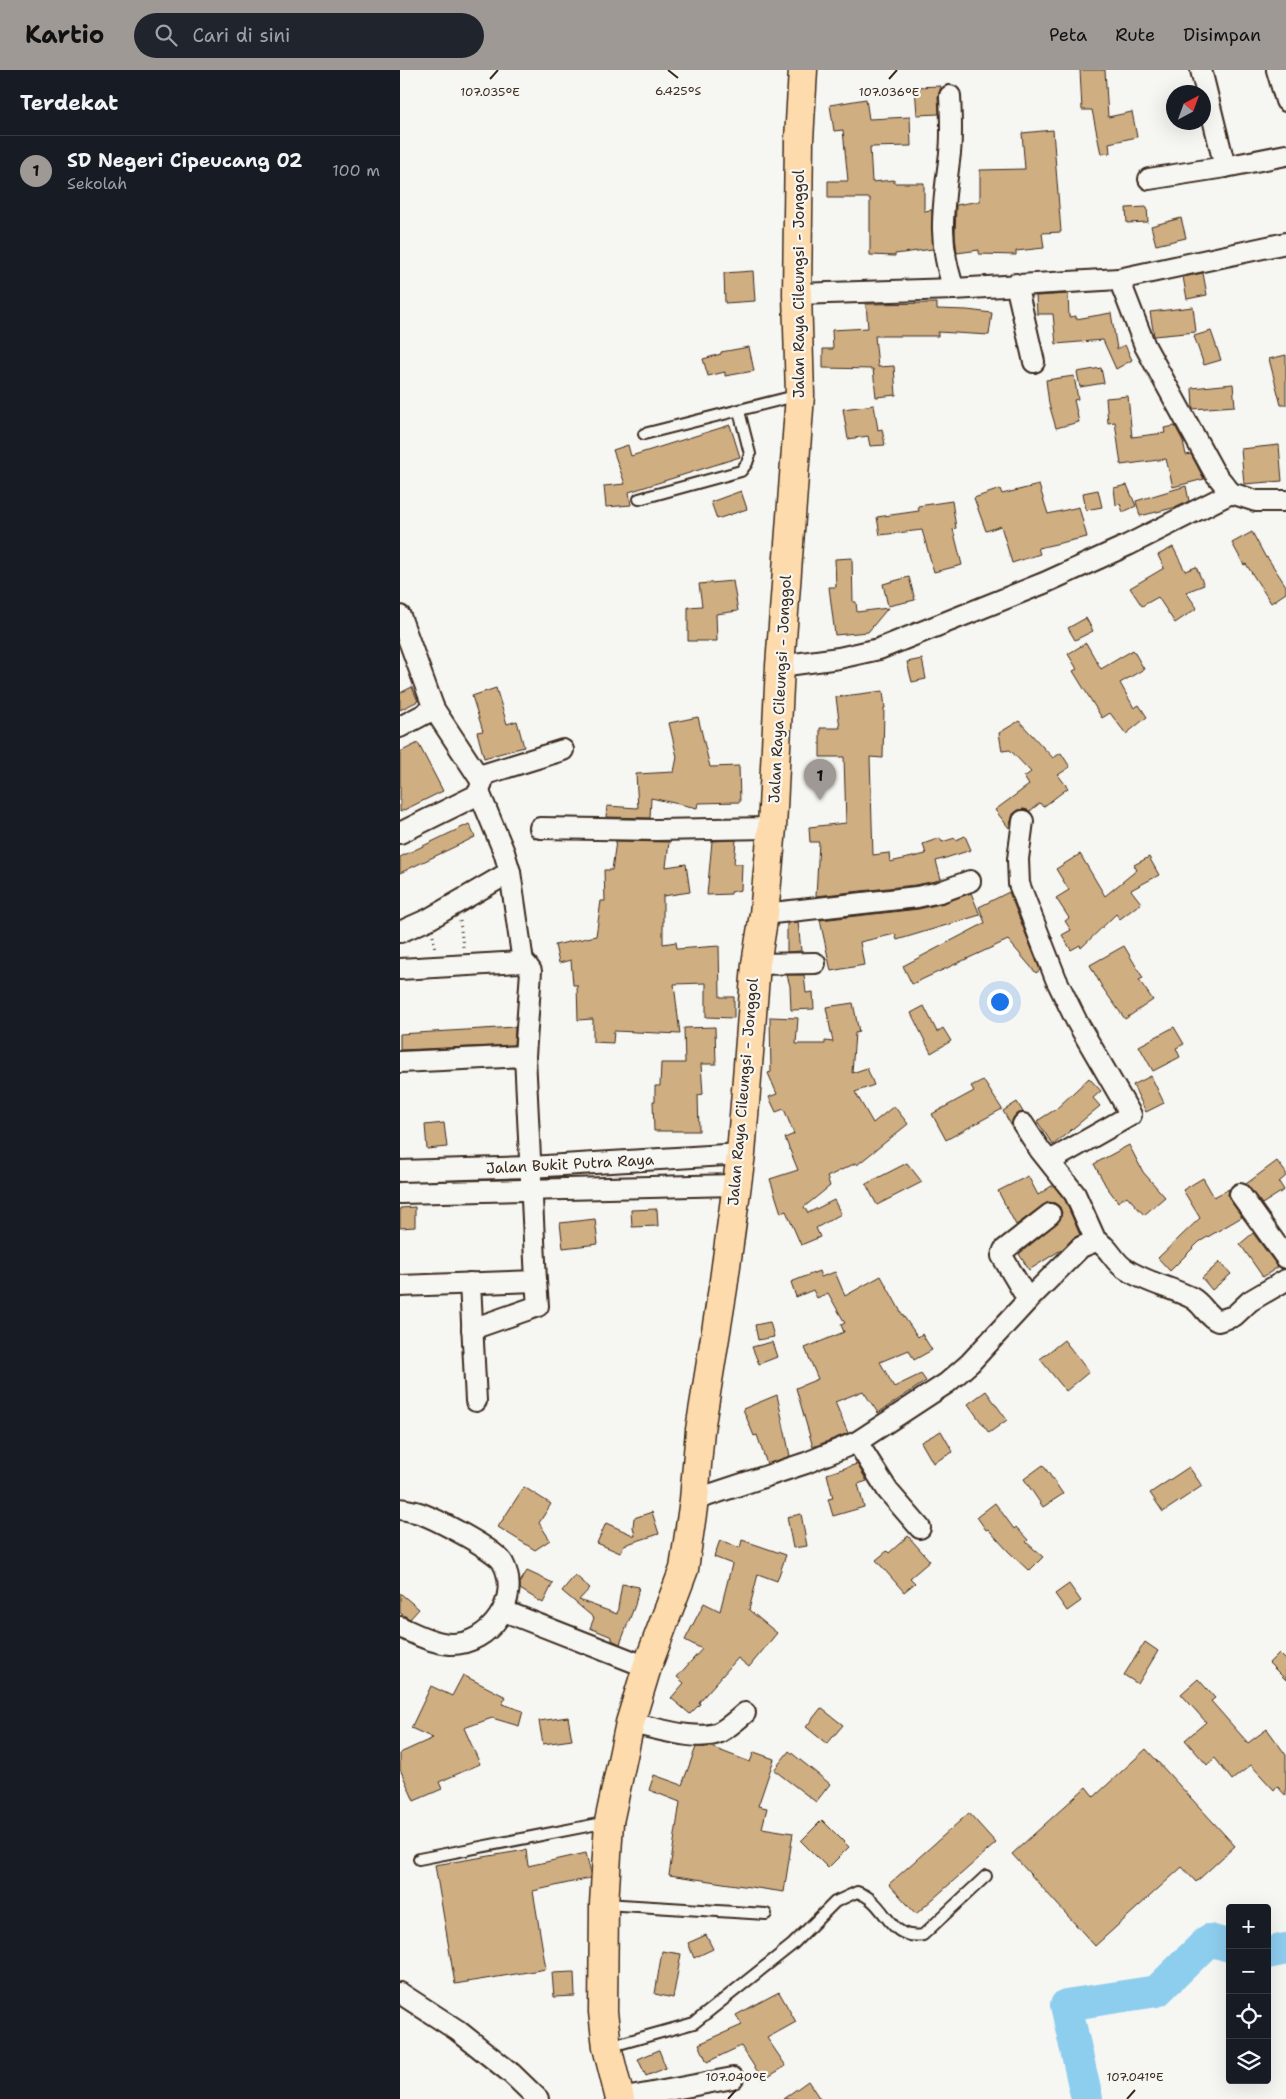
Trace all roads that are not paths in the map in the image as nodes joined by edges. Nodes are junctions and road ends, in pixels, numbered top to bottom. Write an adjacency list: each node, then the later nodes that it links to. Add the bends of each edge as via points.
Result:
1 (803, 70): 13 (main road, Jalan Raya Cileungsi - Jonggol)
2 (1201, 70): 7 (street)
3 (1277, 70): 5 (street)
4 (950, 96): 12 (street, via 950,151 942,245)
5 (1286, 101)
6 (1286, 155): 7 (street)
7 (1225, 167): 8 (street)
8 (1149, 179)
9 (1286, 243): 10 (street)
10 (1119, 279): 11 (street); 18 (street, via 1145,346 1200,449)
11 (1016, 284): 12 (street); 14 (street)
12 (954, 289): 13 (street)
13 (797, 294): 15 (main road, Jalan Raya Cileungsi - Jonggol)
14 (1034, 362)
15 (800, 395): 16 (lane); 22 (main road, Jalan Raya Cileungsi - Jonggol)
16 (739, 411): 17 (lane); 19 (lane, via 750,454 741,471)
17 (644, 434)
18 (1231, 493): 20 (street, via 1256,501); 22 (street, via 1044,583 879,649)
19 (639, 499)
20 (1286, 501)
21 (401, 619): 23 (street)
22 (780, 666): 29 (main road, Jalan Raya Cileungsi - Jonggol)
23 (434, 709): 24 (street); 26 (street)
24 (400, 726)
25 (563, 750): 26 (street)
26 (479, 784): 30 (street, via 460,804); 31 (street)
27 (1023, 821): 43 (street, via 1018,859 1019,884 1056,979 1131,1115)
28 (540, 828): 29 (street)
29 (772, 828): 33 (main road, Jalan Raya Cileungsi - Jonggol)
30 (400, 833)
31 (510, 872): 34 (street); 35 (street)
32 (970, 882): 33 (street, via 917,897)
33 (764, 914): 37 (main road, Jalan Raya Cileungsi - Jonggol)
34 (400, 932)
35 (522, 962): 38 (street); 39 (street, via 531,971)
36 (815, 963): 37 (street)
37 (756, 964): 42 (main road, Jalan Raya Cileungsi - Jonggol)
38 (400, 968)
39 (525, 1056): 40 (street); 44 (street)
40 (400, 1062)
41 (1023, 1124): 43 (street)
42 (741, 1154): 44 (street, Jalan Bukit Putra Raya); 46 (main road, Jalan Raya Cileungsi - Jonggol)
43 (1050, 1161): 51 (street, via 1075,1194)
44 (530, 1167): 45 (street, Jalan Bukit Putra Raya); 47 (street)
45 (400, 1171)
46 (735, 1184): 47 (street, Jalan Bukit Putra Raya); 61 (main road, Jalan Raya Cileungsi - Jonggol, via 723,1288 700,1430)
47 (531, 1191): 48 (street, Jalan Bukit Putra Raya); 54 (street)
48 (400, 1193)
49 (1240, 1194): 52 (street)
50 (1050, 1214): 57 (street, via 1004,1250 1002,1256)
51 (1096, 1241): 53 (street, via 1122,1267 1194,1299 1209,1318 1218,1321 1234,1316 1250,1301); 57 (street, via 1080,1248)
52 (1286, 1258)
53 (1286, 1280)
54 (536, 1281): 55 (street); 58 (street, via 538,1306)
55 (470, 1284): 56 (street); 58 (street)
56 (400, 1286)
57 (1028, 1300): 60 (street, via 947,1383)
58 (472, 1329): 59 (street)
59 (476, 1401)
60 (856, 1442): 61 (street, via 806,1463); 63 (street, via 888,1492)
61 (694, 1500): 66 (main road, Jalan Raya Cileungsi - Jonggol, via 684,1569)
62 (400, 1509): 64 (street, via 419,1513 465,1536 503,1562 509,1596)
63 (920, 1528)
64 (504, 1611): 65 (street, via 482,1634 451,1644 426,1638); 66 (street)
65 (400, 1626)
66 (647, 1667): 68 (main road, Jalan Raya Cileungsi - Jonggol)
67 (745, 1713): 68 (street, via 709,1736 683,1734)
68 (630, 1722): 69 (main road, Jalan Raya Cileungsi - Jonggol)
69 (609, 1822): 70 (lane); 72 (main road, Jalan Raya Cileungsi - Jonggol)
70 (419, 1859)
71 (986, 1876): 75 (lane, via 923,1935 912,1937 898,1932 874,1901 857,1892 835,1902 792,1945 694,2023)
72 (604, 1904): 73 (lane); 75 (main road, Jalan Raya Cileungsi - Jonggol, via 603,2012)
73 (766, 1914)
74 (400, 1993): 77 (street, via 457,2030)
75 (607, 2047): 78 (main road, Jalan Raya Cileungsi - Jonggol)
76 (733, 2078): 78 (street)
77 (538, 2099)
78 (620, 2099)

